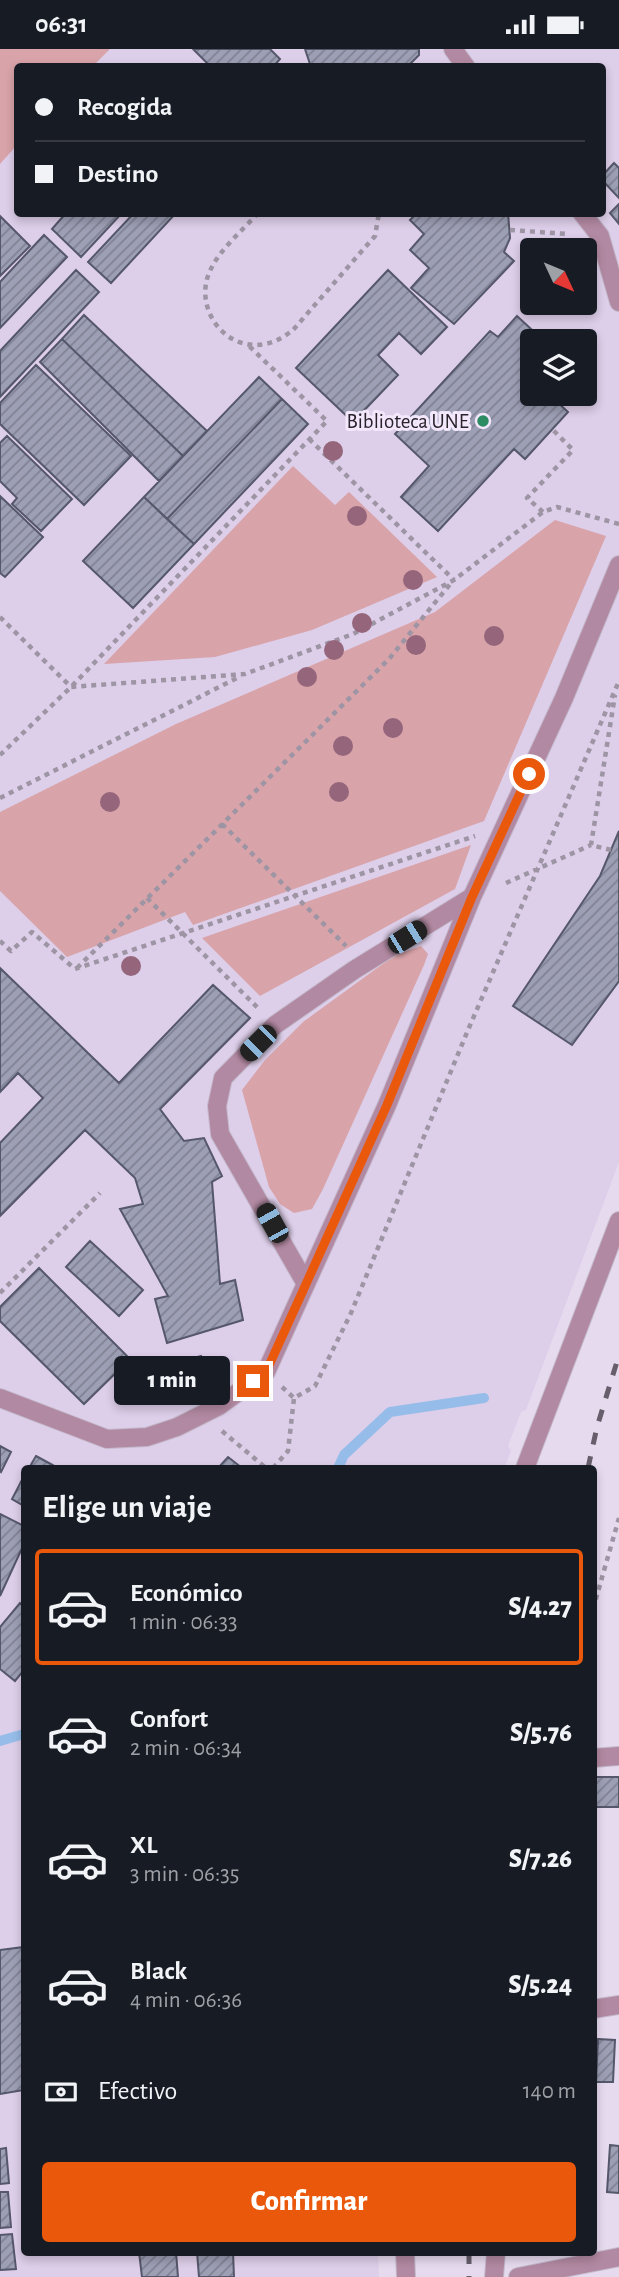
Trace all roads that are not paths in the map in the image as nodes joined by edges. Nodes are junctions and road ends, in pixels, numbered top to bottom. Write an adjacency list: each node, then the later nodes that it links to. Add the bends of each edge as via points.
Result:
1 (585, 217): 2 (street)
2 (600, 236): 3 (street); 4 (street)
3 (619, 261)
4 (619, 302)
5 (619, 565): 6 (street, via 564,698)
6 (472, 897): 8 (street, via 387,1105); 8 (street, via 275,1025 223,1078 217,1106 220,1133)
7 (619, 1221): 10 (street)
8 (306, 1284): 9 (street, via 266,1372 219,1406 177,1427 147,1437 107,1439)
9 (0, 1398)
10 (527, 1465)
11 (619, 1756): 12 (street)
12 (597, 1758)
13 (619, 2005): 14 (street)
14 (597, 2008)
15 (405, 2256): 18 (street)
16 (496, 2256): 19 (street)
17 (619, 2257): 20 (street)
18 (406, 2277)
19 (494, 2277)
20 (518, 2277)

